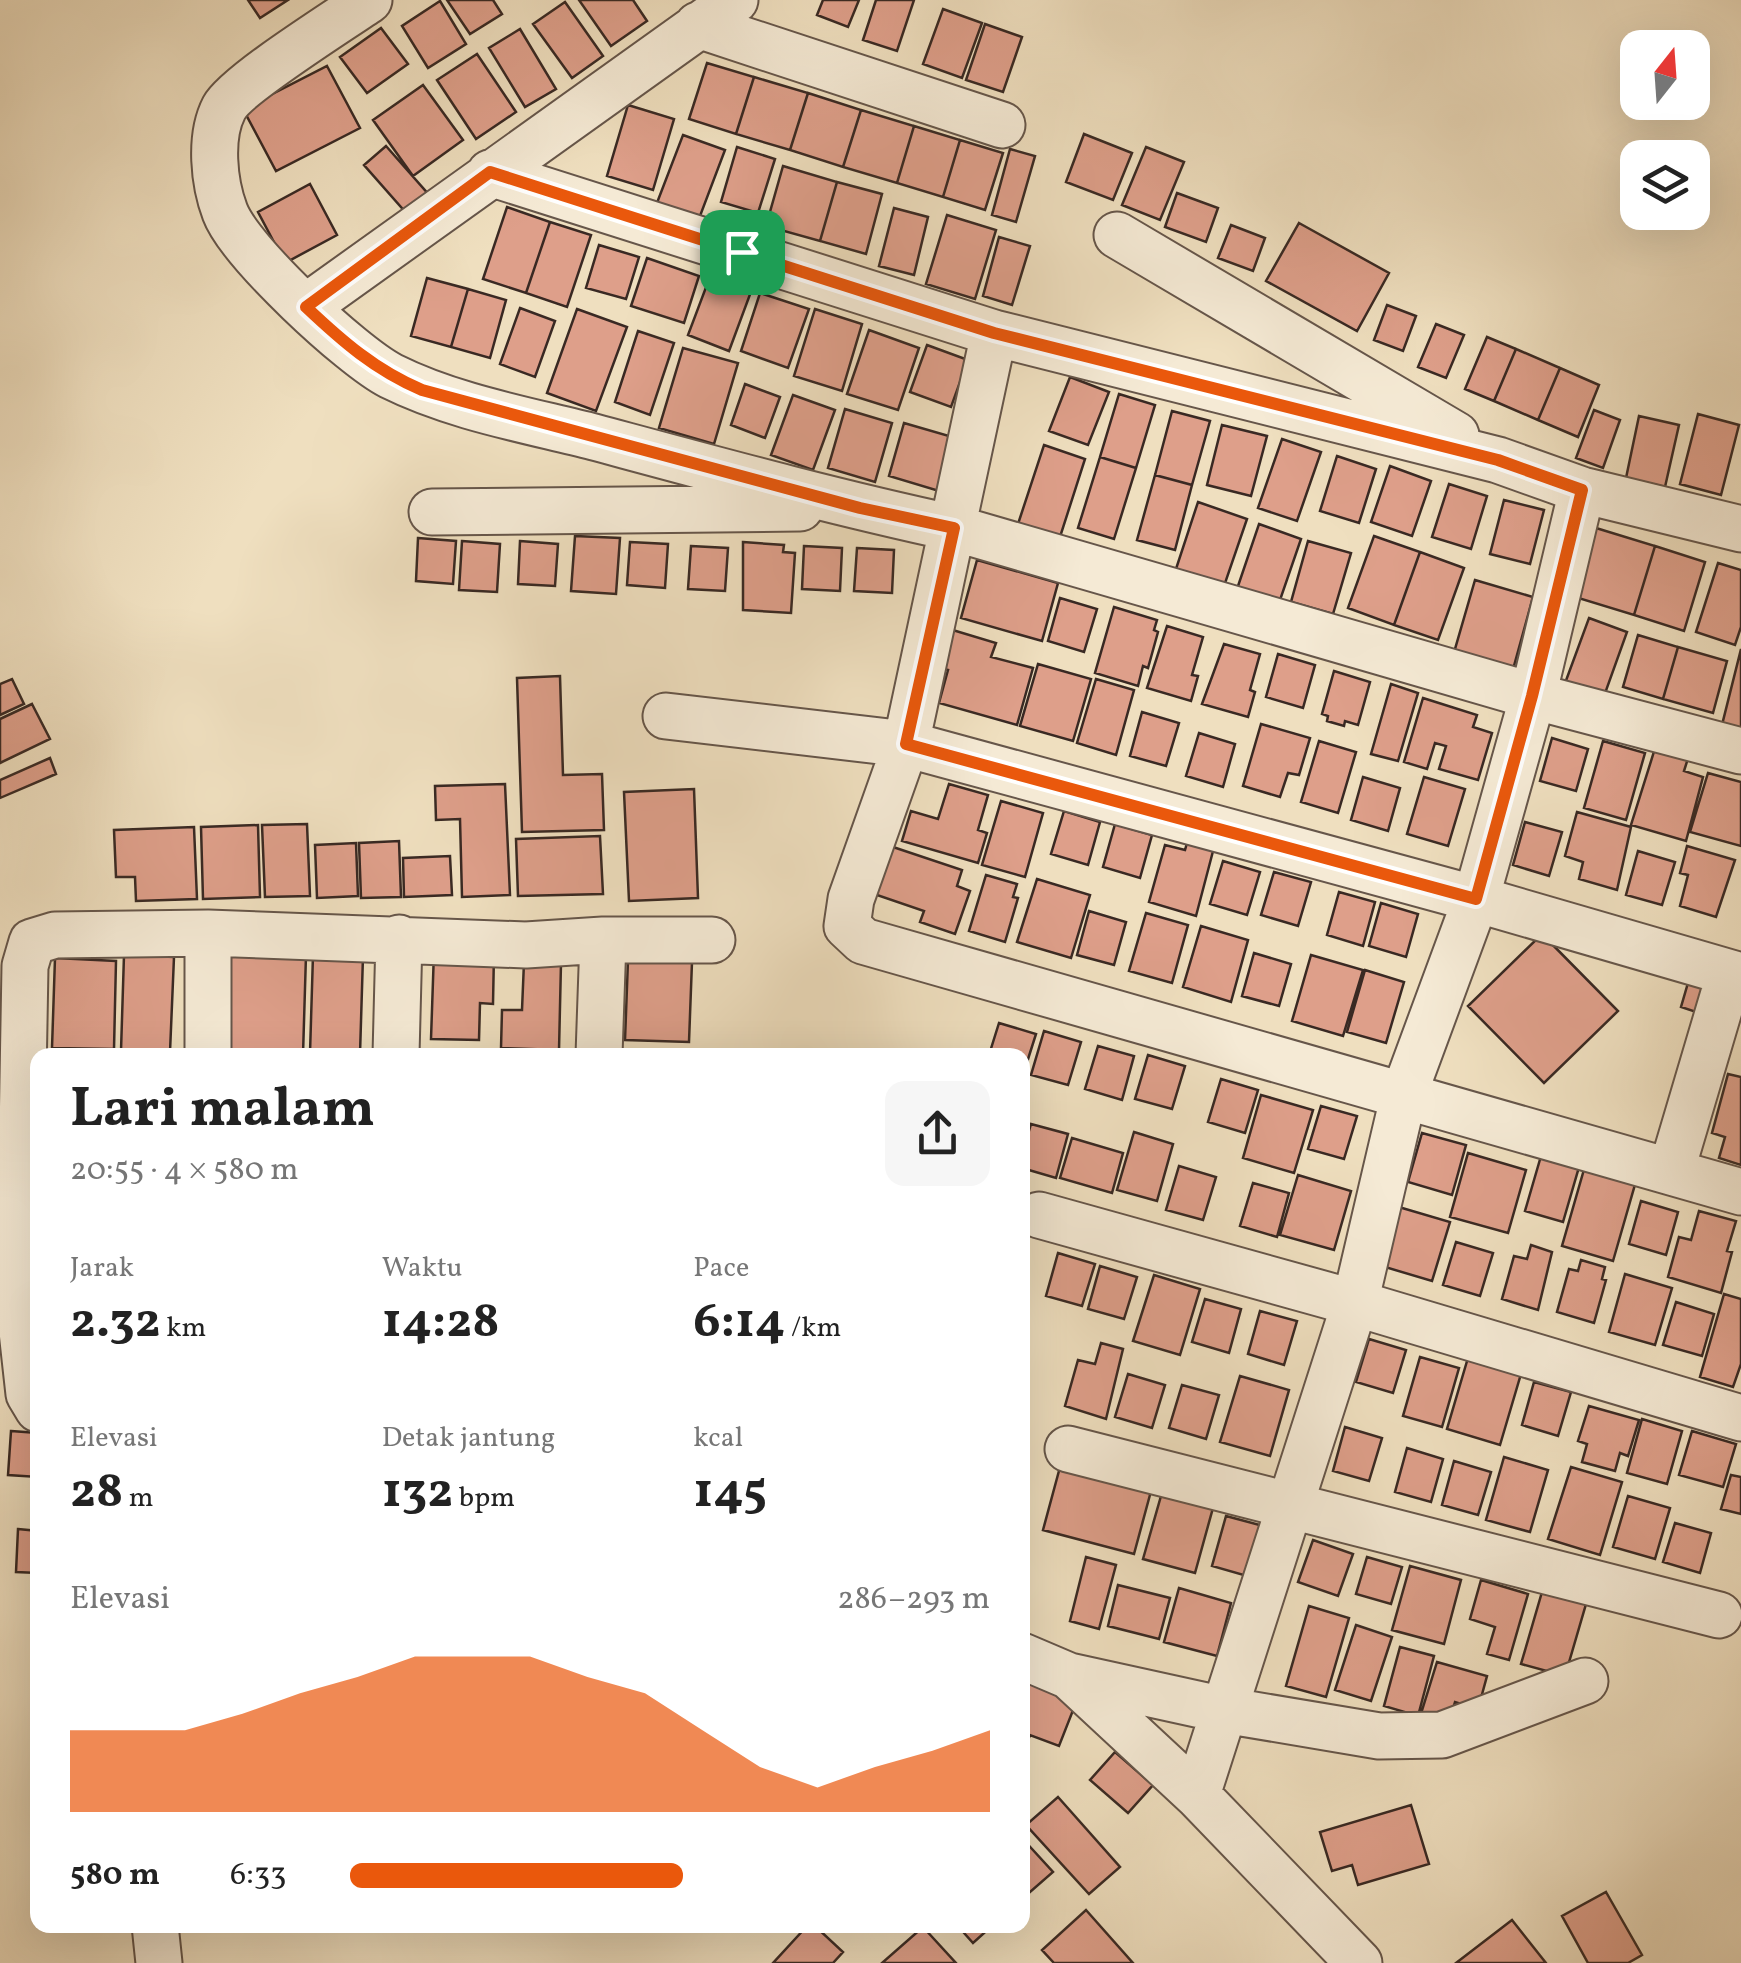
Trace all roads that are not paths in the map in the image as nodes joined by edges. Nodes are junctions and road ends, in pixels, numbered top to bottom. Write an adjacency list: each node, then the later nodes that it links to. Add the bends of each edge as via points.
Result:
1 (368, 0): 6 (street, via 233,95 218,123 217,184 226,216 265,268)
2 (716, 13): 3 (street); 4 (street)
3 (1002, 125)
4 (490, 172): 6 (street); 7 (street)
5 (1117, 235): 8 (street)
6 (306, 307): 10 (street, via 351,350 422,390)
7 (994, 333): 8 (street); 12 (street)
8 (1498, 460): 9 (street)
9 (1582, 490): 13 (street); 14 (street)
10 (860, 508): 11 (street); 12 (street)
11 (432, 512)
12 (954, 528): 14 (street); 16 (street)
13 (1741, 529)
14 (1532, 696): 17 (street); 18 (street)
15 (666, 716): 16 (street)
16 (906, 744): 18 (street); 27 (street, via 846,915 846,926 863,941)
17 (1741, 751)
18 (1476, 899): 23 (street); 27 (street)
19 (208, 933): 20 (street); 24 (street); 32 (street, via 55,935 32,942 24,966 20,1304)
20 (400, 938): 21 (street); 25 (street)
21 (603, 940): 22 (street); 26 (street)
22 (712, 940)
23 (1735, 974): 28 (street)
24 (208, 1048)
25 (396, 1048)
26 (599, 1048)
27 (1404, 1094): 28 (street); 31 (street)
28 (1670, 1172): 29 (street)
29 (1741, 1192)
30 (1039, 1215): 31 (street)
31 (1355, 1303): 33 (street); 35 (street)
32 (30, 1396)
33 (1741, 1418)
34 (1068, 1449): 35 (street)
35 (1290, 1505): 36 (street); 40 (street)
36 (1719, 1615)
37 (1030, 1659): 38 (street)
38 (1068, 1676): 40 (street); 41 (street)
39 (1585, 1681): 40 (street, via 1442,1735 1379,1736)
40 (1224, 1710): 41 (street)
41 (1196, 1795): 44 (street)
42 (156, 1933): 43 (street)
43 (159, 1963)
44 (1359, 1963)

